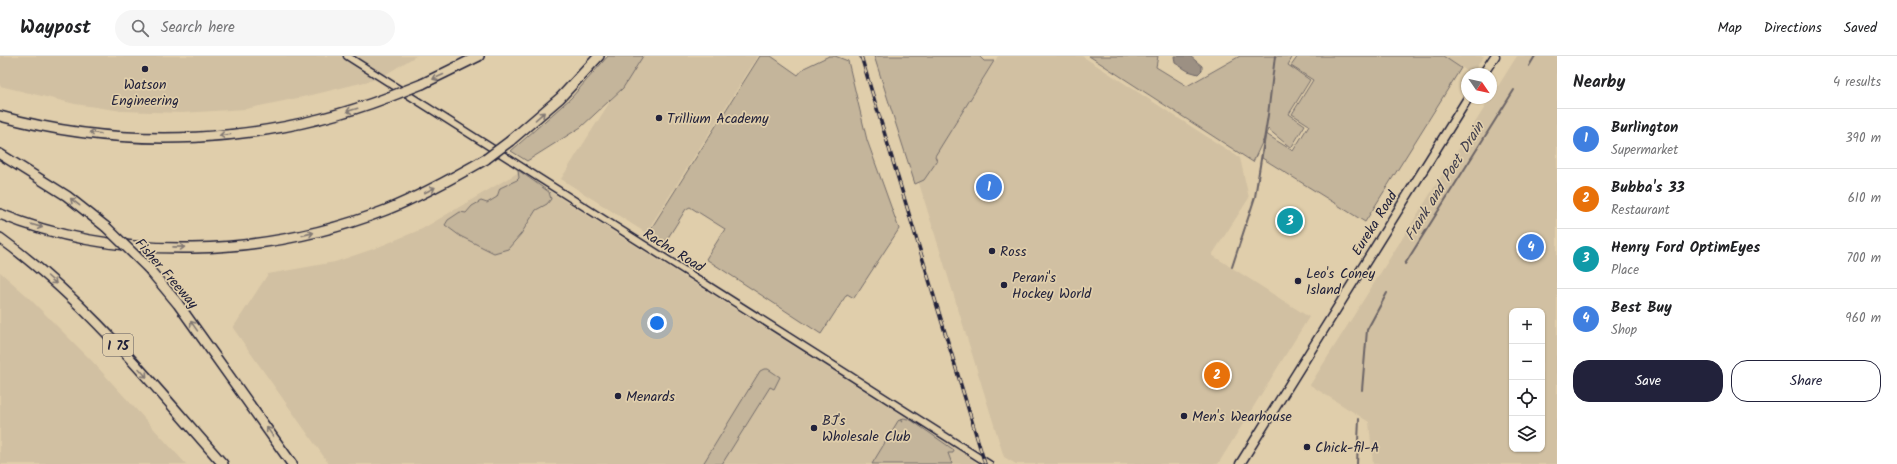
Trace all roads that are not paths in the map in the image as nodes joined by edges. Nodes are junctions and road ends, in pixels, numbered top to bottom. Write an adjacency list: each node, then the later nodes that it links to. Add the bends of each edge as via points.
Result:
1 (347, 56): 13 (street, Racho Road)
2 (479, 56): 7 (highway, one-way to 7, bridge, via 422,84 349,111 275,128 214,136 117,136 48,128)
3 (599, 56): 9 (highway, one-way to 3, bridge, via 57,232 109,242 173,247 248,244 317,232 363,218 432,189 486,159 560,98)
4 (1495, 56): 5 (main road)
5 (1487, 68)
6 (1464, 104): 14 (main road, Eureka Road)
7 (0, 116)
8 (0, 154): 12 (highway, Fisher Freeway, one-way to 8, bridge, via 178,304 148,268 106,227 67,196)
9 (0, 214)
10 (0, 238): 11 (highway, I 75, one-way to 11, via 48,276 92,318)
11 (223, 464)
12 (292, 464)
13 (989, 464)
14 (1240, 464)

